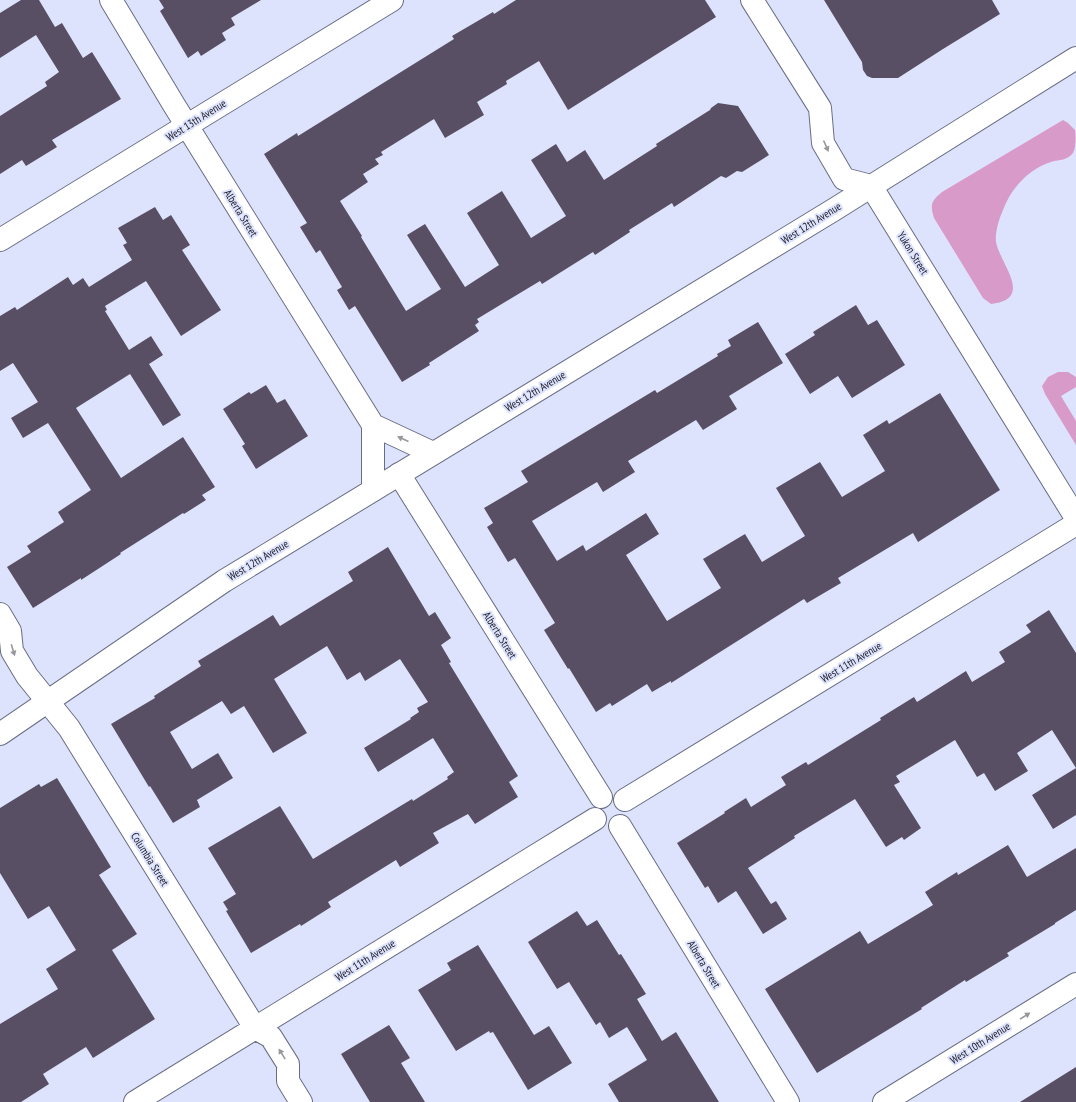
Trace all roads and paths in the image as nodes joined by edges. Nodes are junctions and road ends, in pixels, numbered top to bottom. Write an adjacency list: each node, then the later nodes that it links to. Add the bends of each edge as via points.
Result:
1 (111, 0): 5 (street, Alberta Street)
2 (392, 0): 5 (street, West 13th Avenue)
3 (752, 0): 6 (street, one-way to 6, via 820,108 823,143 844,179)
4 (1076, 58): 6 (street, West 12th Avenue)
5 (187, 126): 7 (street, West 13th Avenue); 8 (street, Alberta Street)
6 (871, 186): 9 (street, West 12th Avenue); 12 (street, Yukon Street)
7 (0, 240)
8 (373, 425): 9 (street, one-way to 8); 11 (street)
9 (433, 453): 10 (street, West 12th Avenue)
10 (399, 474): 11 (street, West 12th Avenue); 17 (street, Alberta Street)
11 (373, 490): 15 (street, West 12th Avenue, via 224,581)
12 (1076, 518)
13 (1076, 524): 18 (street, West 11th Avenue)
14 (0, 614): 15 (street, Columbia Street, one-way to 15, via 10,631 12,651 27,676)
15 (48, 702): 16 (street, West 12th Avenue); 22 (street, Columbia Street, via 69,728)
16 (0, 734)
17 (601, 796): 18 (street, via 614,793); 19 (street, via 594,807)
18 (625, 800): 20 (street, via 628,814)
19 (595, 819): 20 (street, via 606,827); 22 (street, West 11th Avenue)
20 (620, 826): 25 (street, Alberta Street)
21 (1076, 984): 26 (street, West 10th Avenue, one-way to 21)
22 (255, 1028): 23 (street, West 11th Avenue); 24 (street, Columbia Street, one-way to 22, via 288,1081 288,1064 271,1037)
23 (135, 1102)
24 (300, 1102)
25 (788, 1102)
26 (884, 1102)

